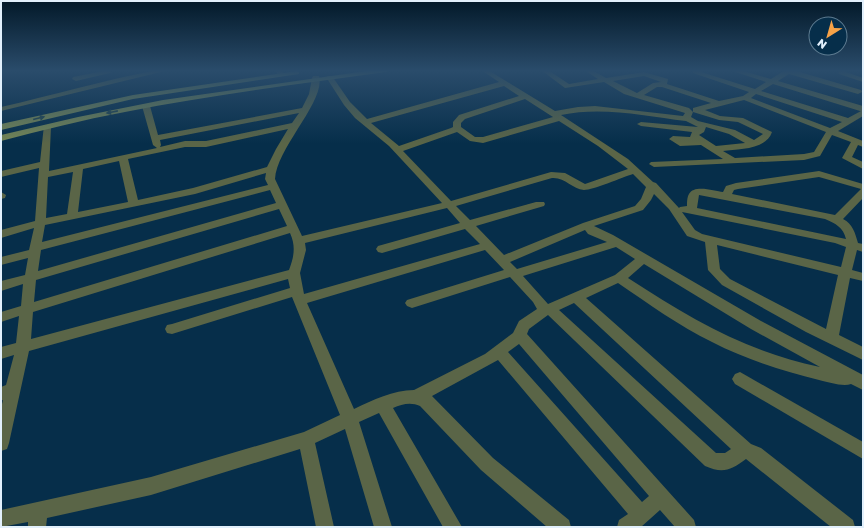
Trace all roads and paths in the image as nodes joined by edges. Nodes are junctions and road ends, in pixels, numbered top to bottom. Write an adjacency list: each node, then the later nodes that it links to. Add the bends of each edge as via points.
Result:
1 (59, 95): 18 (street)
2 (147, 95): 29 (street, one-way to 2)
3 (207, 95): 16 (street)
4 (312, 95): 20 (street)
5 (338, 95): 26 (street)
6 (463, 95): 26 (street)
7 (637, 95): 24 (street, via 683,109)
8 (672, 95): 17 (street)
9 (693, 95): 15 (street)
10 (750, 95): 14 (street)
11 (767, 95): 25 (street)
12 (816, 95): 19 (street)
13 (526, 96): 23 (street); 32 (street, via 462,116 457,122)
14 (745, 98): 15 (street); 33 (street)
15 (719, 103): 17 (street)
16 (146, 106): 30 (street, one-way to 30); 35 (street)
17 (709, 106): 21 (street)
18 (1, 109)
19 (863, 109)
20 (304, 110): 28 (street); 35 (street)
21 (699, 110): 24 (street); 37 (street, via 719,118 740,120 766,130 767,135)
22 (863, 113): 25 (street)
23 (557, 116): 24 (street, via 578,109 596,108); 32 (street, via 484,140 472,139); 48 (street, via 602,144)
24 (688, 116): 31 (street)
25 (847, 121): 33 (street)
26 (365, 122): 40 (street)
27 (641, 124): 31 (street)
28 (296, 125): 39 (street, via 206,144 185,144); 46 (street)
29 (1, 127)
30 (47, 127): 34 (street); 47 (street)
31 (700, 127): 37 (street, via 732,132); 38 (street, via 693,134)
32 (457, 128): 40 (street)
33 (830, 132): 36 (street); 42 (street, via 817,154 812,156)
34 (1, 138)
35 (155, 138): 39 (street)
36 (860, 142): 44 (street, via 847,158)
37 (754, 144): 38 (street)
38 (715, 149): 42 (street)
39 (158, 150): 41 (street)
40 (397, 150): 58 (street)
41 (123, 158): 45 (street); 55 (street)
42 (734, 161): 43 (street)
43 (654, 164)
44 (863, 166)
45 (78, 168): 47 (street); 61 (street)
46 (270, 169): 51 (street, via 270,178); 55 (street, via 195,191)
47 (44, 170): 49 (street); 63 (street)
48 (635, 170): 50 (street); 58 (street, via 586,187 564,175 551,175)
49 (1, 174)
50 (652, 185): 59 (street); 65 (street, via 646,200 639,208)
51 (274, 186): 57 (street); 74 (street)
52 (863, 187): 54 (street, via 819,174 736,186 730,188)
53 (863, 192): 62 (street)
54 (726, 196): 60 (street, via 698,192 692,198); 62 (street)
55 (134, 203): 61 (street)
56 (540, 204): 64 (street)
57 (282, 205): 66 (street); 83 (street)
58 (448, 205): 64 (street); 68 (street)
59 (673, 207): 60 (street); 69 (street, via 691,233)
60 (691, 211): 72 (street)
61 (72, 216): 63 (street)
62 (837, 219): 72 (street, via 849,230)
63 (40, 223): 67 (street); 74 (street)
64 (466, 224): 71 (street); 73 (street)
65 (587, 225): 70 (street, via 592,231); 77 (street)
66 (293, 228): 68 (street); 89 (street)
67 (1, 234)
68 (299, 240): 79 (street, via 298,264)
69 (711, 241): 78 (street); 93 (street, via 714,270 726,282)
70 (616, 243): 75 (street); 80 (street)
71 (487, 246): 77 (street); 85 (street)
72 (858, 246): 78 (street)
73 (382, 249)
74 (36, 250): 76 (street); 83 (street)
75 (643, 259): 82 (street); 99 (street)
76 (1, 260)
77 (501, 260): 80 (street)
78 (845, 272): 81 (street); 93 (street)
79 (294, 273): 85 (street); 94 (street)
80 (513, 273): 87 (street); 88 (street)
81 (863, 277)
82 (619, 278): 86 (street); 99 (street, via 680,318 728,344 805,370)
83 (30, 279): 84 (street); 89 (street)
84 (1, 286)
85 (298, 295): 91 (street); 103 (street)
86 (576, 297): 88 (street); 106 (street)
87 (412, 303)
88 (547, 310): 92 (street, via 524,325); 106 (street, via 711,460 727,462)
89 (26, 311): 90 (street); 94 (street)
90 (1, 317)
91 (172, 330)
92 (520, 336): 95 (street); 108 (street)
93 (831, 338): 97 (street)
94 (23, 346): 96 (street); 100 (street)
95 (499, 352): 101 (street); 109 (street)
96 (1, 353)
97 (863, 354)
98 (740, 379): 107 (street)
99 (860, 382)
100 (8, 392): 105 (street)
101 (416, 396): 102 (street, via 403,397); 112 (street, via 426,401 486,464)
102 (382, 404): 103 (street); 115 (street)
103 (350, 419): 104 (street); 114 (street)
104 (306, 439): 111 (street); 113 (street)
105 (1, 443)
106 (746, 450): 118 (street, via 764,460)
107 (863, 451)
108 (661, 498): 109 (street); 117 (street)
109 (641, 514): 116 (street)
110 (1, 519): 111 (street)
111 (38, 519)
112 (553, 524)
113 (325, 527)
114 (383, 527)
115 (453, 527)
116 (626, 527)
117 (686, 527)
118 (846, 527)

